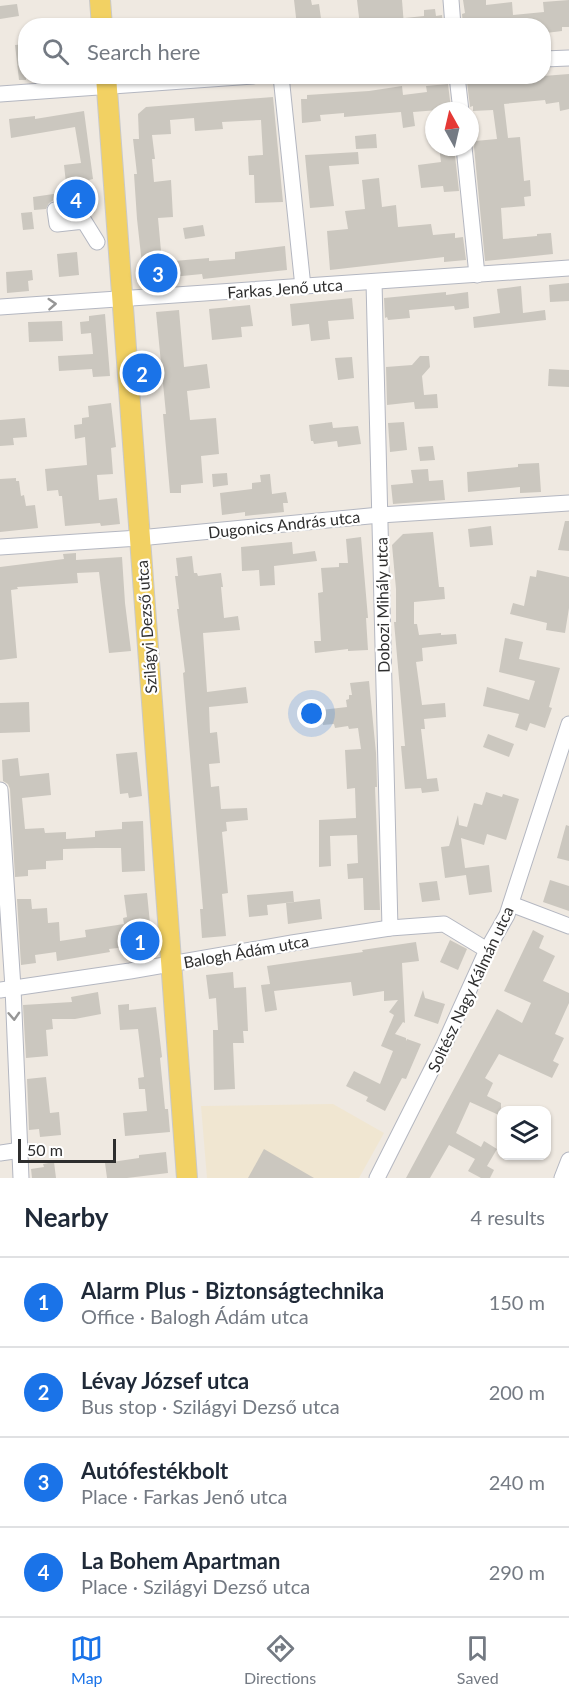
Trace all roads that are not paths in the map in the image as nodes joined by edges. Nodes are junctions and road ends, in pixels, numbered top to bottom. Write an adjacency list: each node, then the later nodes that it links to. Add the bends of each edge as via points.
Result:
1 (100, 0): 3 (main road)
2 (451, 0): 4 (street)
3 (101, 18)
4 (452, 18)
5 (569, 58): 6 (street)
6 (551, 59)
7 (82, 84): 11 (street)
8 (106, 84): 20 (main road, Szilágyi Dezső utca)
9 (282, 84): 19 (street)
10 (459, 84): 12 (street)
11 (0, 94)
12 (460, 102)
13 (465, 156): 17 (street)
14 (55, 210): 15 (street, via 57,225 84,221)
15 (97, 242)
16 (569, 268): 17 (street, Farkas Jenő utca)
17 (477, 275): 18 (street, Farkas Jenő utca)
18 (374, 282): 19 (street, Farkas Jenő utca); 23 (street, Dobozi Mihály utca)
19 (303, 287): 20 (street, Farkas Jenő utca)
20 (123, 299): 21 (street, Farkas Jenő utca, one-way to 20); 24 (main road, Szilágyi Dezső utca)
21 (0, 307)
22 (569, 503): 23 (street, Dugonics András utca)
23 (380, 515): 24 (street, Dugonics András utca); 31 (street, Dobozi Mihály utca)
24 (139, 538): 25 (street, Dugonics András utca); 33 (main road, Szilágyi Dezső utca)
25 (0, 547)
26 (569, 724): 29 (street, Soltész Nagy Kálmán utca)
27 (0, 790): 28 (street)
28 (1, 825): 34 (street)
29 (511, 904): 30 (street); 32 (street, Soltész Nagy Kálmán utca)
30 (569, 926)
31 (390, 928): 32 (street, Balogh Ádám utca, via 444,924); 33 (street, Balogh Ádám utca)
32 (487, 950): 40 (street, Soltész Nagy Kálmán utca)
33 (171, 964): 34 (street, Balogh Ádám utca); 39 (main road, Szilágyi Dezső utca)
34 (6, 989): 35 (street, one-way to 35)
35 (21, 1150): 36 (street); 38 (street)
36 (0, 1154)
37 (569, 1160): 41 (street)
38 (21, 1178)
39 (187, 1178)
40 (377, 1178)
41 (562, 1178)

